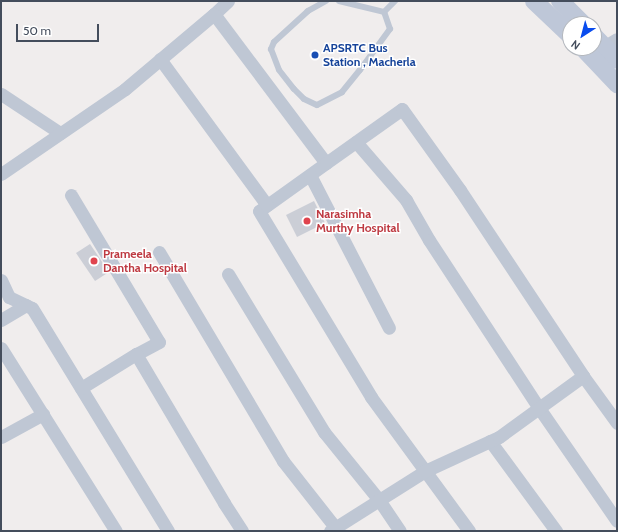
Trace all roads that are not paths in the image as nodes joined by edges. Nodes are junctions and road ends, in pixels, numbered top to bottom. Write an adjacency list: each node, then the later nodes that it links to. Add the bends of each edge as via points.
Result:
1 (326, 1): 7 (lane, via 308,11 274,42 271,49 279,70 294,89 304,99 317,105 342,92 390,29)
2 (339, 1): 7 (lane)
3 (395, 1): 7 (lane)
4 (534, 1): 9 (main road)
5 (560, 1): 8 (main road)
6 (219, 6): 12 (street); 18 (street)
7 (384, 12)
8 (575, 16)
9 (562, 28)
10 (602, 48): 13 (main road)
11 (602, 53): 14 (main road)
12 (160, 59): 16 (street, via 125,89); 22 (street)
13 (617, 60)
14 (617, 84)
15 (1, 94): 16 (street)
16 (60, 133): 19 (street)
17 (356, 142): 18 (street); 31 (street, via 402,109 460,190); 33 (street, via 406,200 429,240)
18 (326, 163): 20 (street)
19 (1, 174)
20 (310, 175): 22 (street); 28 (street)
21 (71, 195): 30 (street, via 159,342)
22 (267, 205): 38 (street, via 259,211 371,397)
23 (158, 252): 41 (street, via 283,461)
24 (228, 274): 39 (street, via 324,432)
25 (1, 280): 26 (street, via 9,296)
26 (26, 305): 27 (street); 32 (street, via 32,308)
27 (1, 320)
28 (389, 328)
29 (1, 348): 34 (street)
30 (136, 354): 32 (street); 44 (street)
31 (583, 376): 33 (street); 35 (street)
32 (81, 388): 43 (street)
33 (539, 408): 37 (street); 40 (street)
34 (43, 414): 36 (street); 42 (street)
35 (617, 423)
36 (1, 437)
37 (490, 441): 38 (street); 47 (street)
38 (425, 471): 39 (street); 46 (street)
39 (378, 500): 41 (street); 45 (street)
40 (617, 521)
41 (333, 529)
42 (116, 531)
43 (168, 531)
44 (242, 531)
45 (400, 531)
46 (469, 531)
47 (556, 531)

